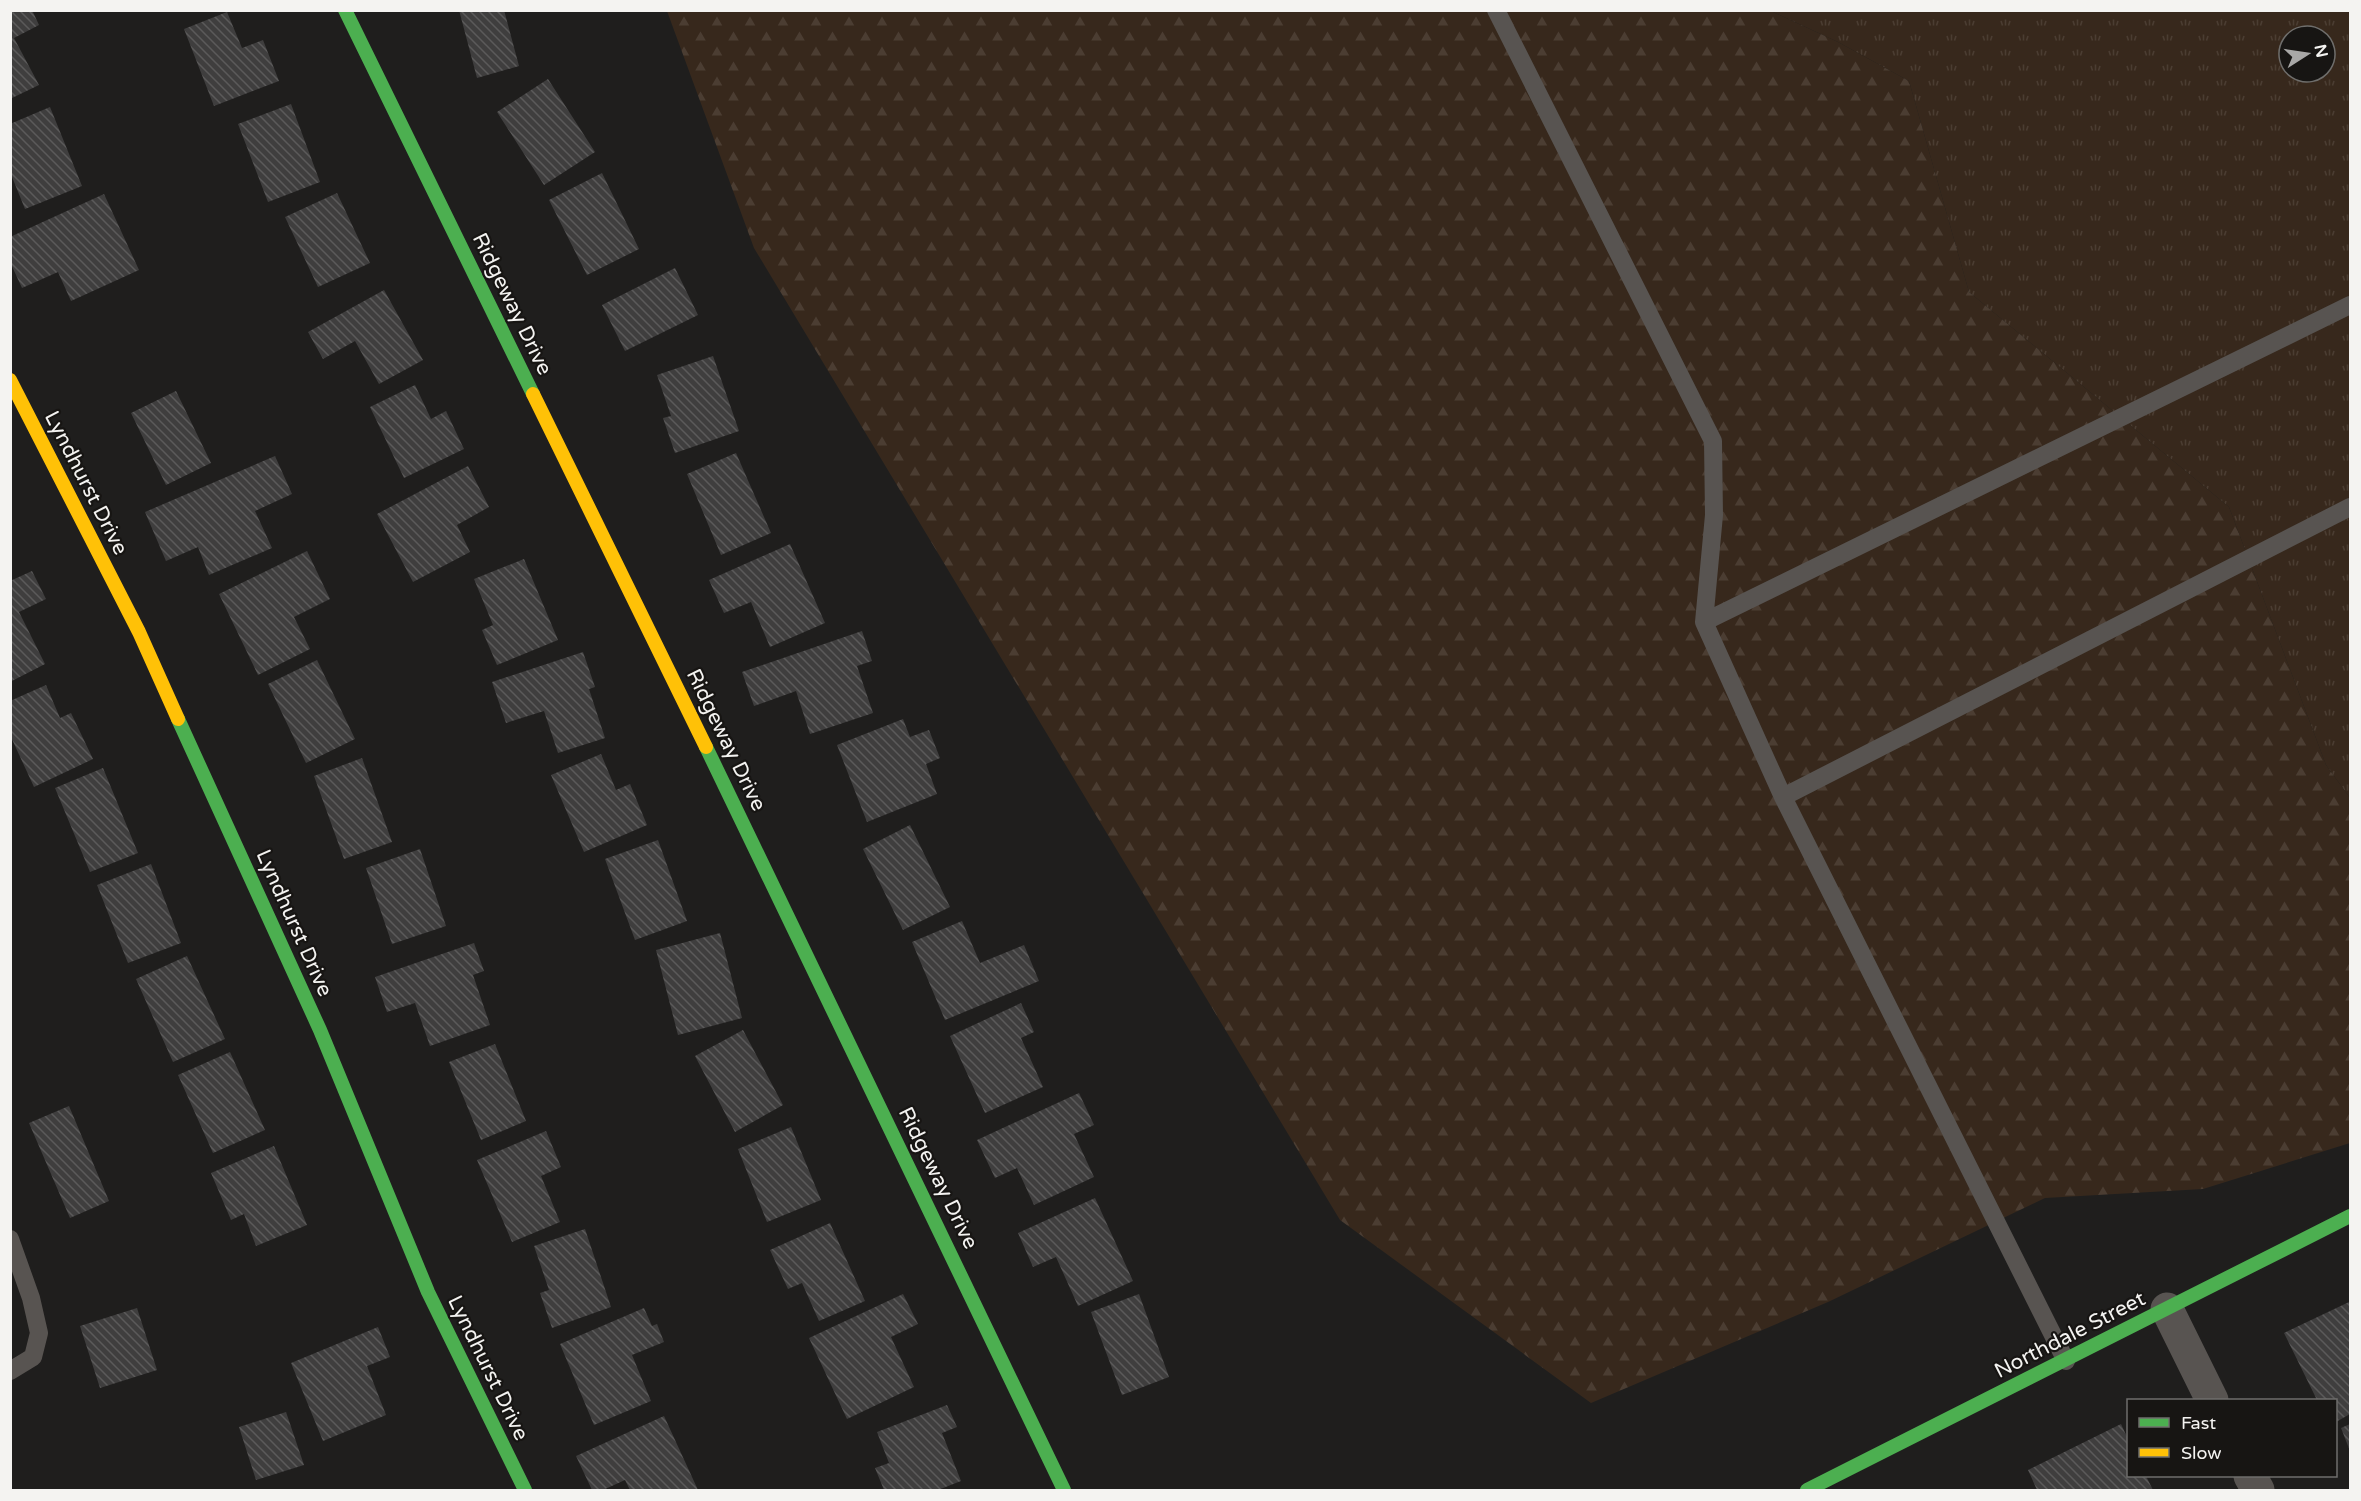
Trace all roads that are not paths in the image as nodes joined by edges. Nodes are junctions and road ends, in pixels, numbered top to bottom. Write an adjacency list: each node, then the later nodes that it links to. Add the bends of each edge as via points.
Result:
1 (345, 10): 16 (street, Ridgeway Drive, via 773,883)
2 (1496, 10): 6 (lane, via 1713,441 1714,515)
3 (2350, 305): 6 (lane)
4 (10, 380): 15 (street, Lyndhurst Drive, via 139,632 320,1030 428,1292)
5 (2350, 507): 7 (lane)
6 (1704, 622): 7 (lane)
7 (1784, 797): 11 (lane)
8 (2350, 1216): 10 (street, Northdale Street)
9 (10, 1239): 12 (lane, via 39,1333 33,1357)
10 (2167, 1309): 11 (street, Northdale Street); 13 (street)
11 (2066, 1361): 17 (street, Northdale Street)
12 (10, 1371)
13 (2211, 1399)
14 (2251, 1477): 18 (street)
15 (525, 1491)
16 (1064, 1491)
17 (1807, 1491)
18 (2258, 1491)

